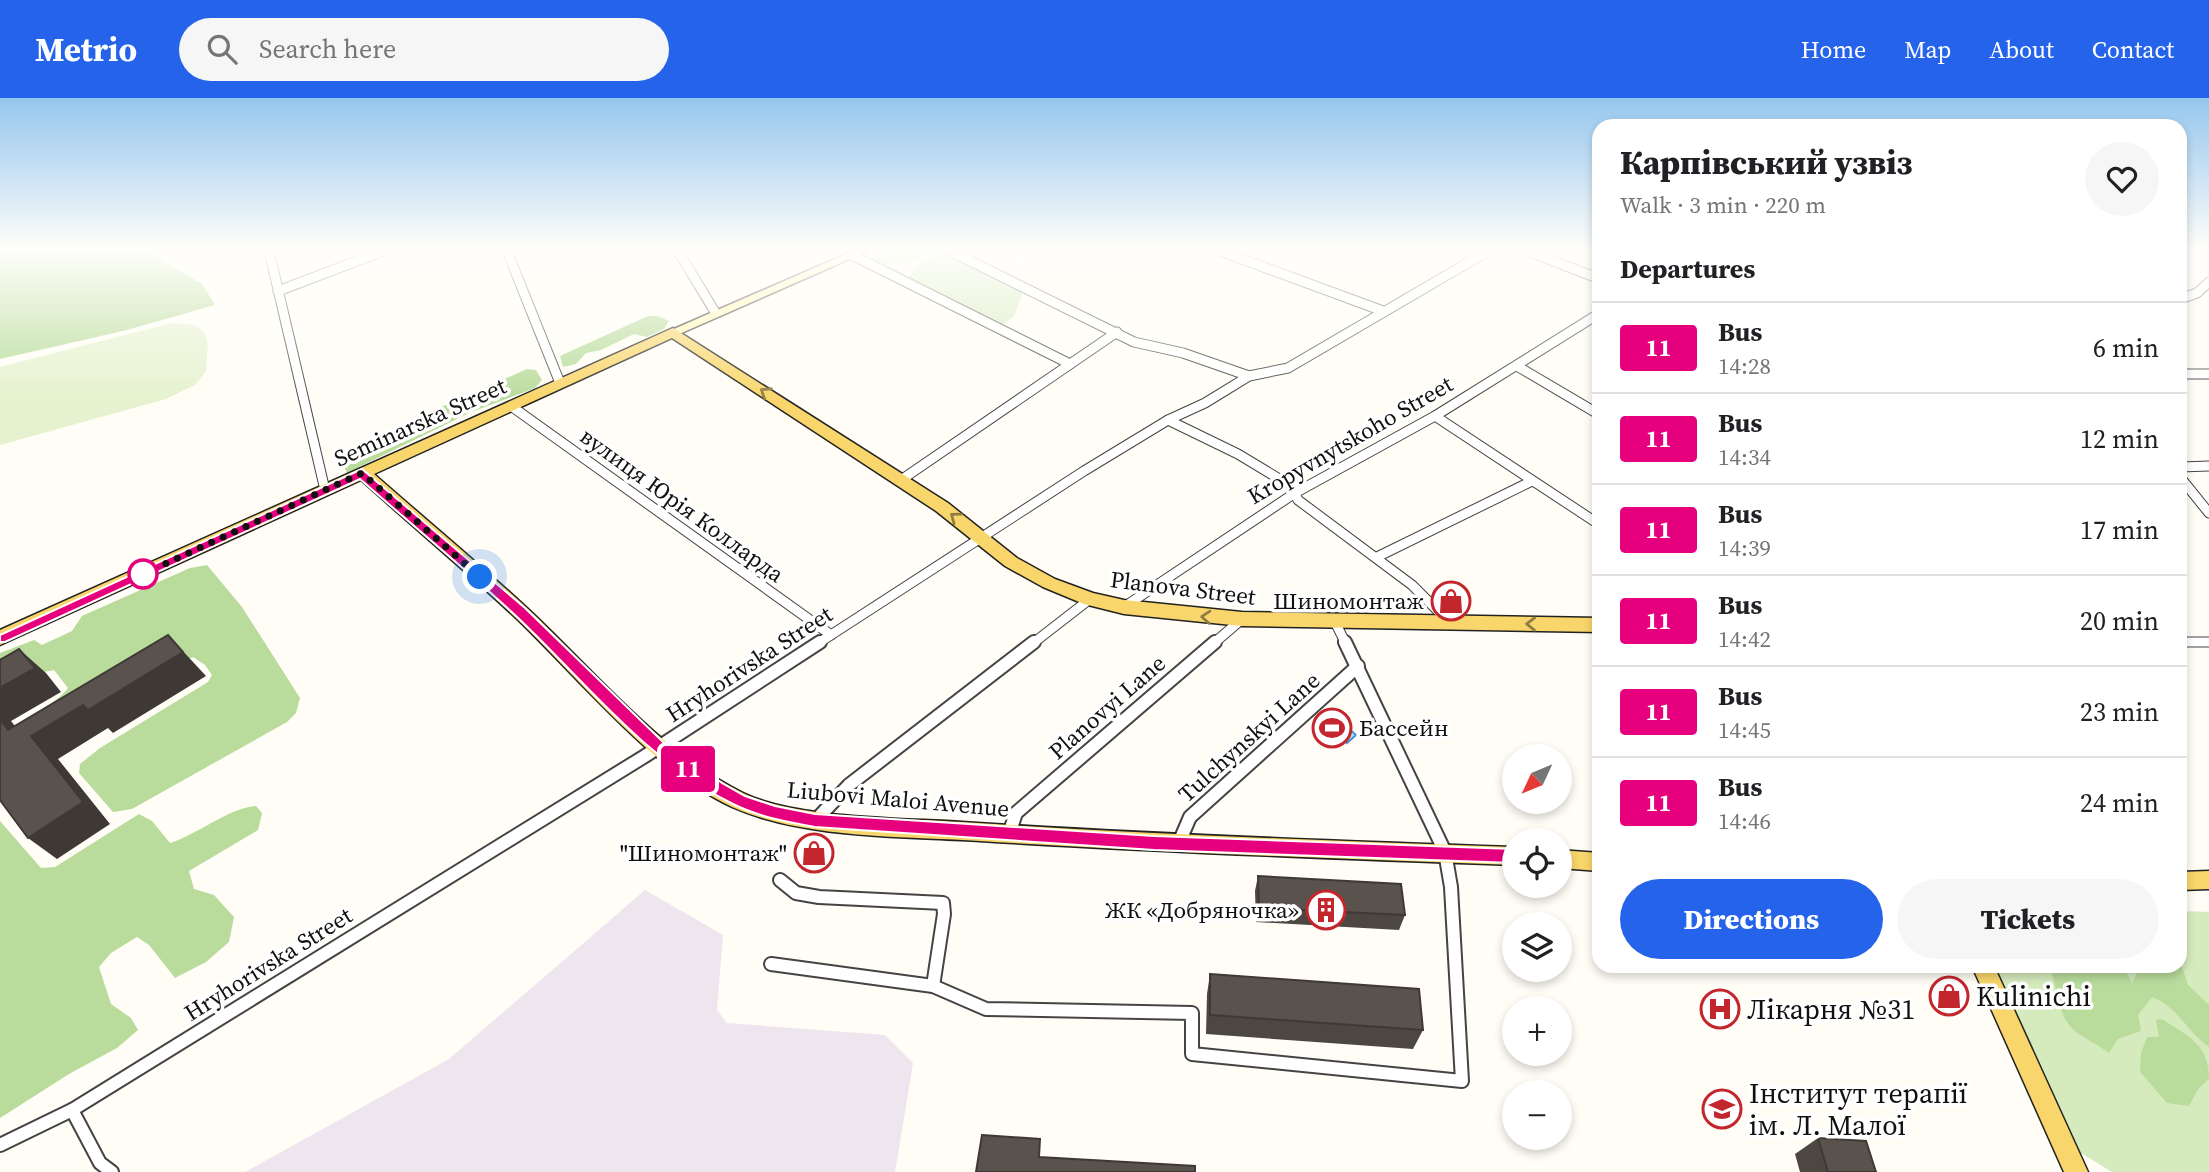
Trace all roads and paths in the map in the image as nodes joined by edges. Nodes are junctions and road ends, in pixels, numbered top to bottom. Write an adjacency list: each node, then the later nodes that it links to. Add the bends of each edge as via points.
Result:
1 (280, 301): 30 (street)
2 (527, 301): 19 (street)
3 (709, 301): 10 (street)
4 (741, 301): 10 (street, Seminarska Street)
5 (949, 301): 14 (street)
6 (1053, 301): 13 (street)
7 (1356, 301): 9 (street)
8 (1399, 301): 9 (street, Hryhorivska Street)
9 (1382, 311): 18 (street, Hryhorivska Street, via 1288,368)
10 (715, 312): 12 (street, Seminarska Street)
11 (1592, 318): 15 (street, Kropyvnytskoho Street)
12 (673, 332): 19 (main road, Seminarska Street); 27 (main road, Planova Street, one-way to 12)
13 (1116, 332): 14 (street); 18 (street, via 1134,342)
14 (1070, 364): 27 (street)
15 (1517, 366): 21 (street); 22 (street, Kropyvnytskoho Street)
16 (2187, 374): 17 (street)
17 (2209, 374)
18 (1249, 376): 23 (street, Hryhorivska Street)
19 (560, 383): 20 (main road, Seminarska Street)
20 (511, 405): 26 (main road, Seminarska Street); 42 (street, вулиця Юрія Колларда)
21 (1592, 410)
22 (1435, 416): 28 (street); 31 (street, Kropyvnytskoho Street)
23 (1168, 420): 31 (street, via 1238,454); 34 (street, Hryhorivska Street)
24 (2209, 466): 25 (street)
25 (2187, 467)
26 (362, 473): 30 (main road, Seminarska Street); 47 (main road, Liubovi Maloi Avenue, via 520,612)
27 (901, 480): 34 (main road, Planova Street, one-way to 27)
28 (1532, 481): 33 (street); 35 (street)
29 (2187, 486): 32 (street)
30 (325, 490): 43 (main road, Seminarska Street)
31 (1295, 493): 35 (street, via 1298,500); 37 (street, Kropyvnytskoho Street)
32 (2209, 513)
33 (1592, 520)
34 (982, 537): 36 (main road, Planova Street, via 1011,562); 42 (street, Hryhorivska Street)
35 (1377, 557): 40 (street)
36 (1090, 599): 37 (main road, Planova Street); 48 (street, via 849,785)
37 (1124, 607): 38 (main road, Planova Street, one-way to 37)
38 (1242, 619): 39 (main road, Planova Street); 49 (street, Planovyi Lane, via 1016,813)
39 (1335, 622): 40 (main road, Planova Street); 46 (street)
40 (1449, 622): 41 (main road, Planova Street, one-way to 40)
41 (1592, 625)
42 (831, 635): 47 (street, Hryhorivska Street)
43 (0, 638)
44 (2187, 642): 45 (street)
45 (2209, 642)
46 (1358, 666): 50 (street, Tulchynskyi Lane, via 1189,817); 51 (street)
47 (659, 747): 48 (main road, Liubovi Maloi Avenue, via 740,801); 61 (street, Hryhorivska Street)
48 (815, 821): 49 (main road, Liubovi Maloi Avenue)
49 (1009, 834): 50 (main road, Liubovi Maloi Avenue)
50 (1178, 845): 51 (main road, Liubovi Maloi Avenue)
51 (1445, 852): 52 (main road, Liubovi Maloi Avenue); 60 (street, via 1462,1080 1192,1054 1192,1013 986,1009)
52 (1502, 855)
53 (1572, 860): 54 (main road)
54 (1592, 861)
55 (780, 880): 60 (street, via 796,893 819,897 943,903)
56 (2209, 880): 57 (main road)
57 (2187, 881)
58 (771, 964): 60 (street)
59 (1986, 973): 64 (main road)
60 (933, 986)
61 (72, 1110): 62 (street, Hryhorivska Street); 63 (street, via 100,1163)
62 (0, 1145)
63 (112, 1172)
64 (2076, 1172)

